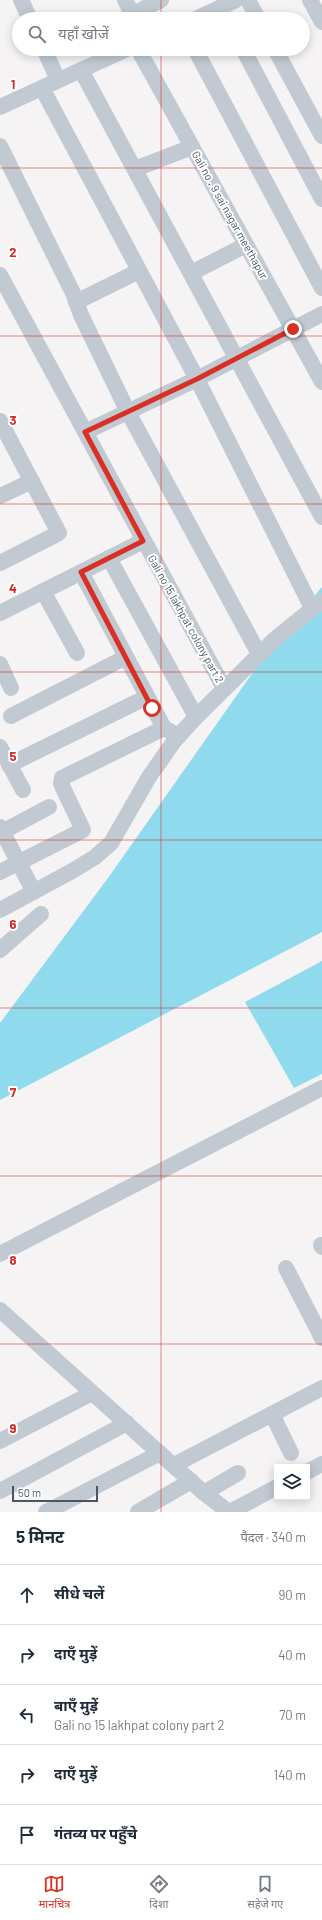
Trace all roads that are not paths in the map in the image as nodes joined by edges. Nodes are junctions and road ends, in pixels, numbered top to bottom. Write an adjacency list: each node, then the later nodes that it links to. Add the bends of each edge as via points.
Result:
1 (21, 0): 7 (street)
2 (125, 0): 8 (street)
3 (161, 0): 9 (street)
4 (236, 0): 10 (street)
5 (248, 0): 11 (street)
6 (310, 0): 12 (street)
7 (27, 12)
8 (131, 12)
9 (142, 12)
10 (225, 12)
11 (254, 12)
12 (322, 22)
13 (47, 56): 20 (street)
14 (112, 56): 19 (street)
15 (142, 56): 25 (street, Gali no . 9 sai nagar meethapur)
16 (198, 56): 32 (street)
17 (247, 56): 27 (street)
18 (279, 56): 23 (street)
19 (81, 70): 20 (street); 26 (street)
20 (58, 80): 21 (street)
21 (42, 88): 22 (street); 29 (street)
22 (0, 107)
23 (322, 136)
24 (0, 146): 33 (street)
25 (192, 147): 26 (street); 28 (street, Gali no . 9 sai nagar meethapur)
26 (135, 169): 30 (street)
27 (322, 199)
28 (246, 244): 30 (street); 35 (street, Gali no . 9 sai nagar meethapur)
29 (139, 271): 33 (street); 37 (street)
30 (191, 273): 36 (street)
31 (0, 274): 41 (street, Gali no 15 lakhpat colony part 2)
32 (322, 288)
33 (76, 302): 39 (street)
34 (322, 314): 35 (street)
35 (293, 329): 36 (street); 38 (street, Gali no . 9 sai nagar meethapur)
36 (237, 358): 37 (street); 44 (street)
37 (197, 379): 39 (street); 50 (street)
38 (322, 382)
39 (128, 412): 41 (street); 53 (street)
40 (2, 431): 42 (street)
41 (85, 432): 45 (street, Gali no 15 lakhpat colony part 2)
42 (32, 481): 43 (street); 47 (street, via 59,533)
43 (0, 496)
44 (322, 518)
45 (143, 541): 46 (street); 57 (street, Gali no 15 lakhpat colony part 2)
46 (109, 558): 48 (street); 60 (street)
47 (0, 563)
48 (81, 572): 49 (street); 54 (street)
49 (43, 591): 51 (street); 52 (street)
50 (317, 605): 53 (street)
51 (0, 613)
52 (77, 653)
53 (260, 654): 57 (street)
54 (126, 657): 58 (street); 59 (street)
55 (0, 664): 56 (street)
56 (11, 688)
57 (224, 688): 60 (street)
58 (147, 697): 61 (street); 64 (street)
59 (11, 716)
60 (196, 717): 62 (street)
61 (164, 728): 62 (street); 68 (street, via 62,778 63,788 83,830)
62 (179, 736): 70 (street, via 149,777 111,843 95,857)
63 (0, 747): 64 (street)
64 (9, 764): 65 (street)
65 (23, 790)
66 (48, 807): 67 (street)
67 (1, 830): 68 (street)
68 (18, 862): 69 (street); 70 (street)
69 (0, 872)
70 (34, 892): 71 (street)
71 (0, 910)
72 (41, 914): 73 (street)
73 (0, 950)
74 (322, 1089): 75 (street)
75 (0, 1254)
76 (286, 1268): 78 (street)
77 (0, 1310): 80 (street)
78 (322, 1338)
79 (322, 1388): 81 (street)
80 (92, 1393): 82 (street); 83 (street)
81 (272, 1414): 85 (street); 87 (street)
82 (127, 1423): 84 (street); 92 (street)
83 (0, 1441)
84 (160, 1453): 87 (street); 94 (street)
85 (291, 1453)
86 (322, 1464): 88 (street)
87 (174, 1465): 90 (street)
88 (310, 1470)
89 (238, 1473): 93 (street)
90 (191, 1480): 93 (street); 95 (street)
91 (274, 1489): 96 (street)
92 (0, 1491)
93 (204, 1493): 96 (street)
94 (46, 1512)
95 (138, 1512)
96 (229, 1512)

